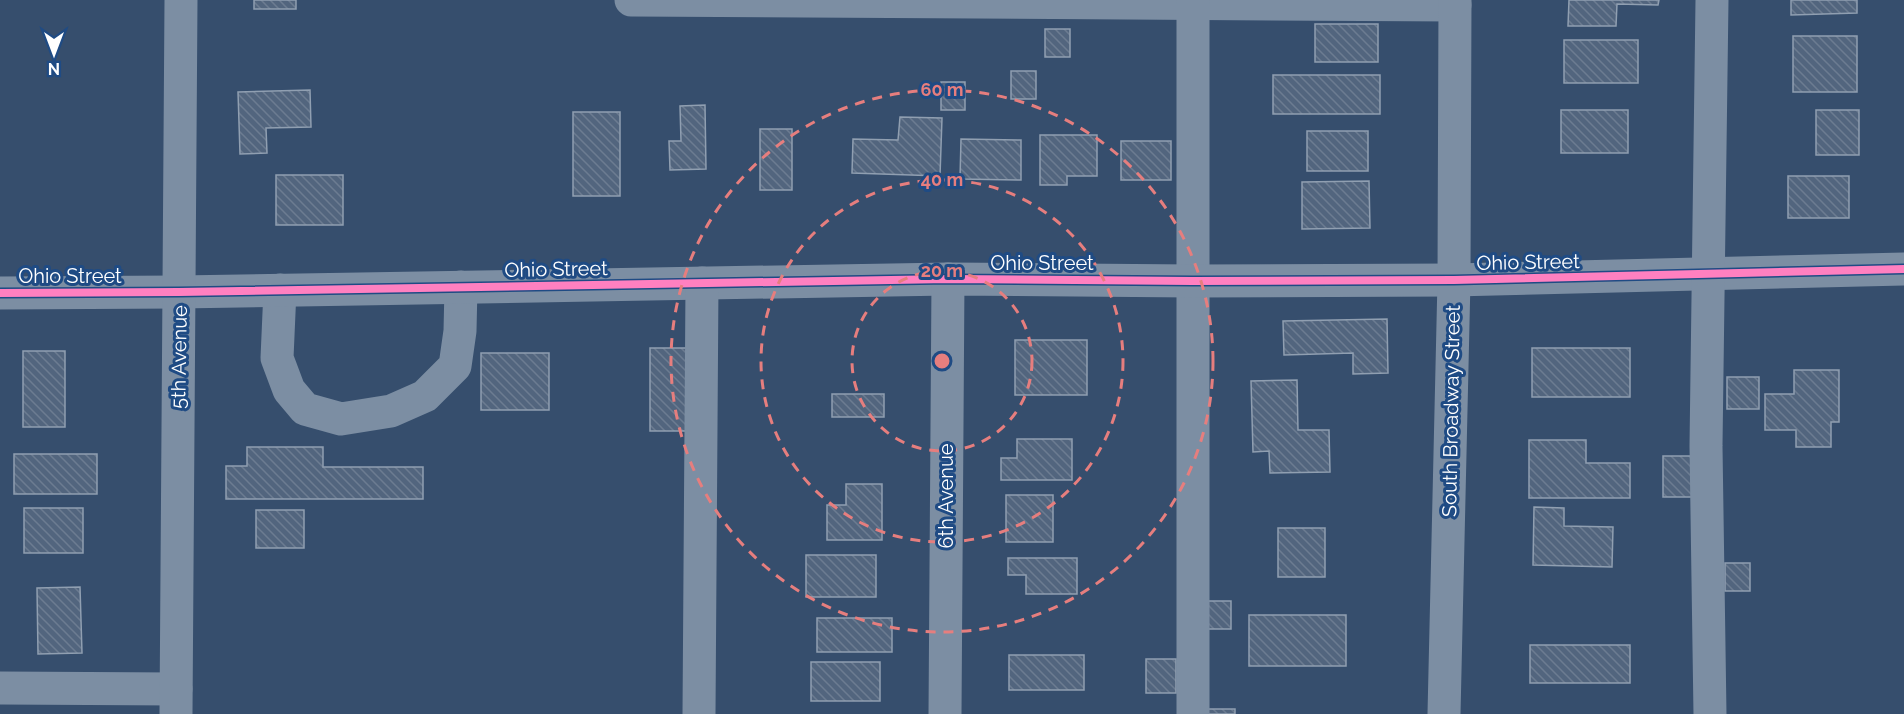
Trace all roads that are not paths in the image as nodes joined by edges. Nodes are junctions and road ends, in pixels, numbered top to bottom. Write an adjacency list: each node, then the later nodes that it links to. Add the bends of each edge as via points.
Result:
1 (181, 0): 14 (street, 5th Avenue)
2 (631, 0): 5 (street)
3 (1712, 0): 7 (street)
4 (1455, 3): 5 (street); 9 (street, South Broadway Street)
5 (1193, 4): 10 (street)
6 (1904, 269): 7 (street, Ohio Street)
7 (1708, 274): 9 (street, Ohio Street); 22 (street)
8 (948, 279): 10 (street, Ohio Street); 11 (street, Ohio Street); 19 (street, 6th Avenue)
9 (1454, 280): 10 (street, Ohio Street); 21 (street, South Broadway Street)
10 (1193, 281): 20 (street)
11 (702, 283): 12 (street, Ohio Street); 18 (street)
12 (461, 287): 13 (street, Ohio Street); 13 (street, via 455,366 425,396 391,411 341,419 305,409 289,390 277,358)
13 (279, 290): 14 (street, Ohio Street)
14 (179, 292): 15 (street, Ohio Street); 17 (street, 5th Avenue)
15 (0, 293)
16 (0, 688): 17 (street)
17 (176, 701)
18 (699, 714)
19 (945, 714)
20 (1193, 714)
21 (1444, 714)
22 (1710, 714)

